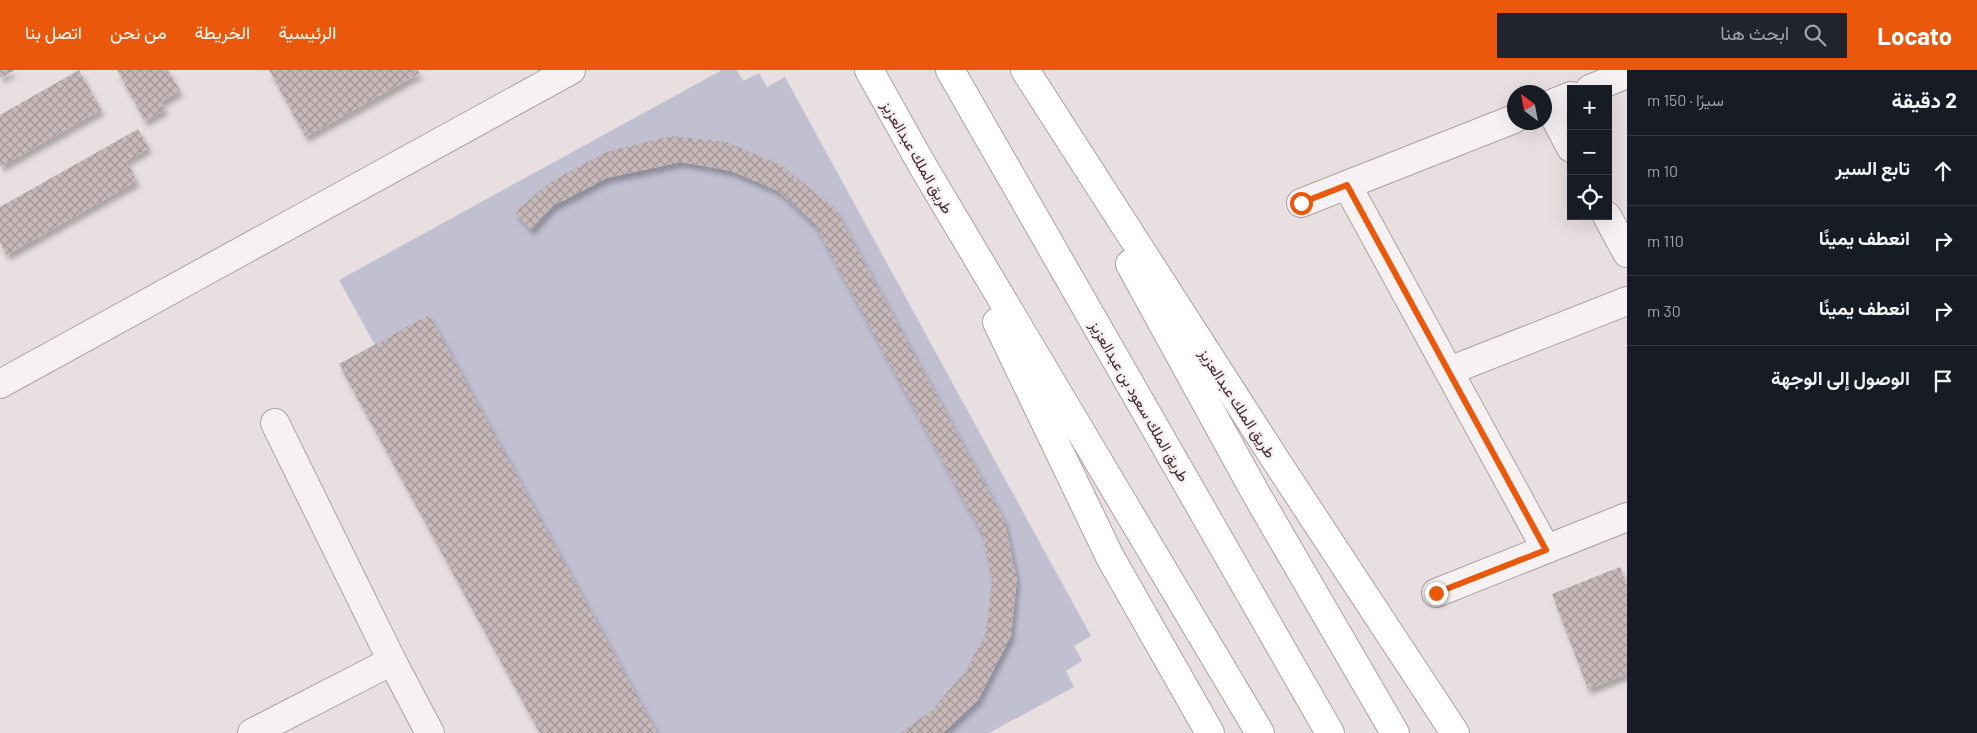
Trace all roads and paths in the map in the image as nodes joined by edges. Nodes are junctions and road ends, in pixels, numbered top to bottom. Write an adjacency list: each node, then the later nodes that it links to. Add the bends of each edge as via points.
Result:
1 (571, 70): 17 (street)
2 (868, 70): 10 (main road, طريق الملك عبدالعزيز)
3 (950, 70): 27 (main road, طريق الملك سعود بن عبدالعزيز)
4 (1024, 70): 28 (main road, via 1255,492); 29 (main road, طريق الملك عبدالعزيز)
5 (1627, 74): 6 (street)
6 (1600, 85)
7 (1554, 103): 9 (street)
8 (1507, 121): 11 (street)
9 (1567, 137)
10 (921, 163): 25 (main road, via 1110,557); 26 (main road, طريق الملك عبدالعزيز)
11 (1347, 185): 12 (street); 16 (street)
12 (1301, 203)
13 (1609, 220): 14 (street)
14 (1627, 253)
15 (1627, 301): 16 (street)
16 (1449, 371): 20 (street)
17 (0, 384)
18 (276, 423): 22 (street)
19 (1627, 517): 20 (street)
20 (1546, 550): 21 (street)
21 (1436, 593)
22 (392, 661): 23 (street); 24 (street)
23 (252, 733)
24 (430, 733)
25 (1210, 733)
26 (1260, 733)
27 (1330, 733)
28 (1395, 733)
29 (1455, 733)

